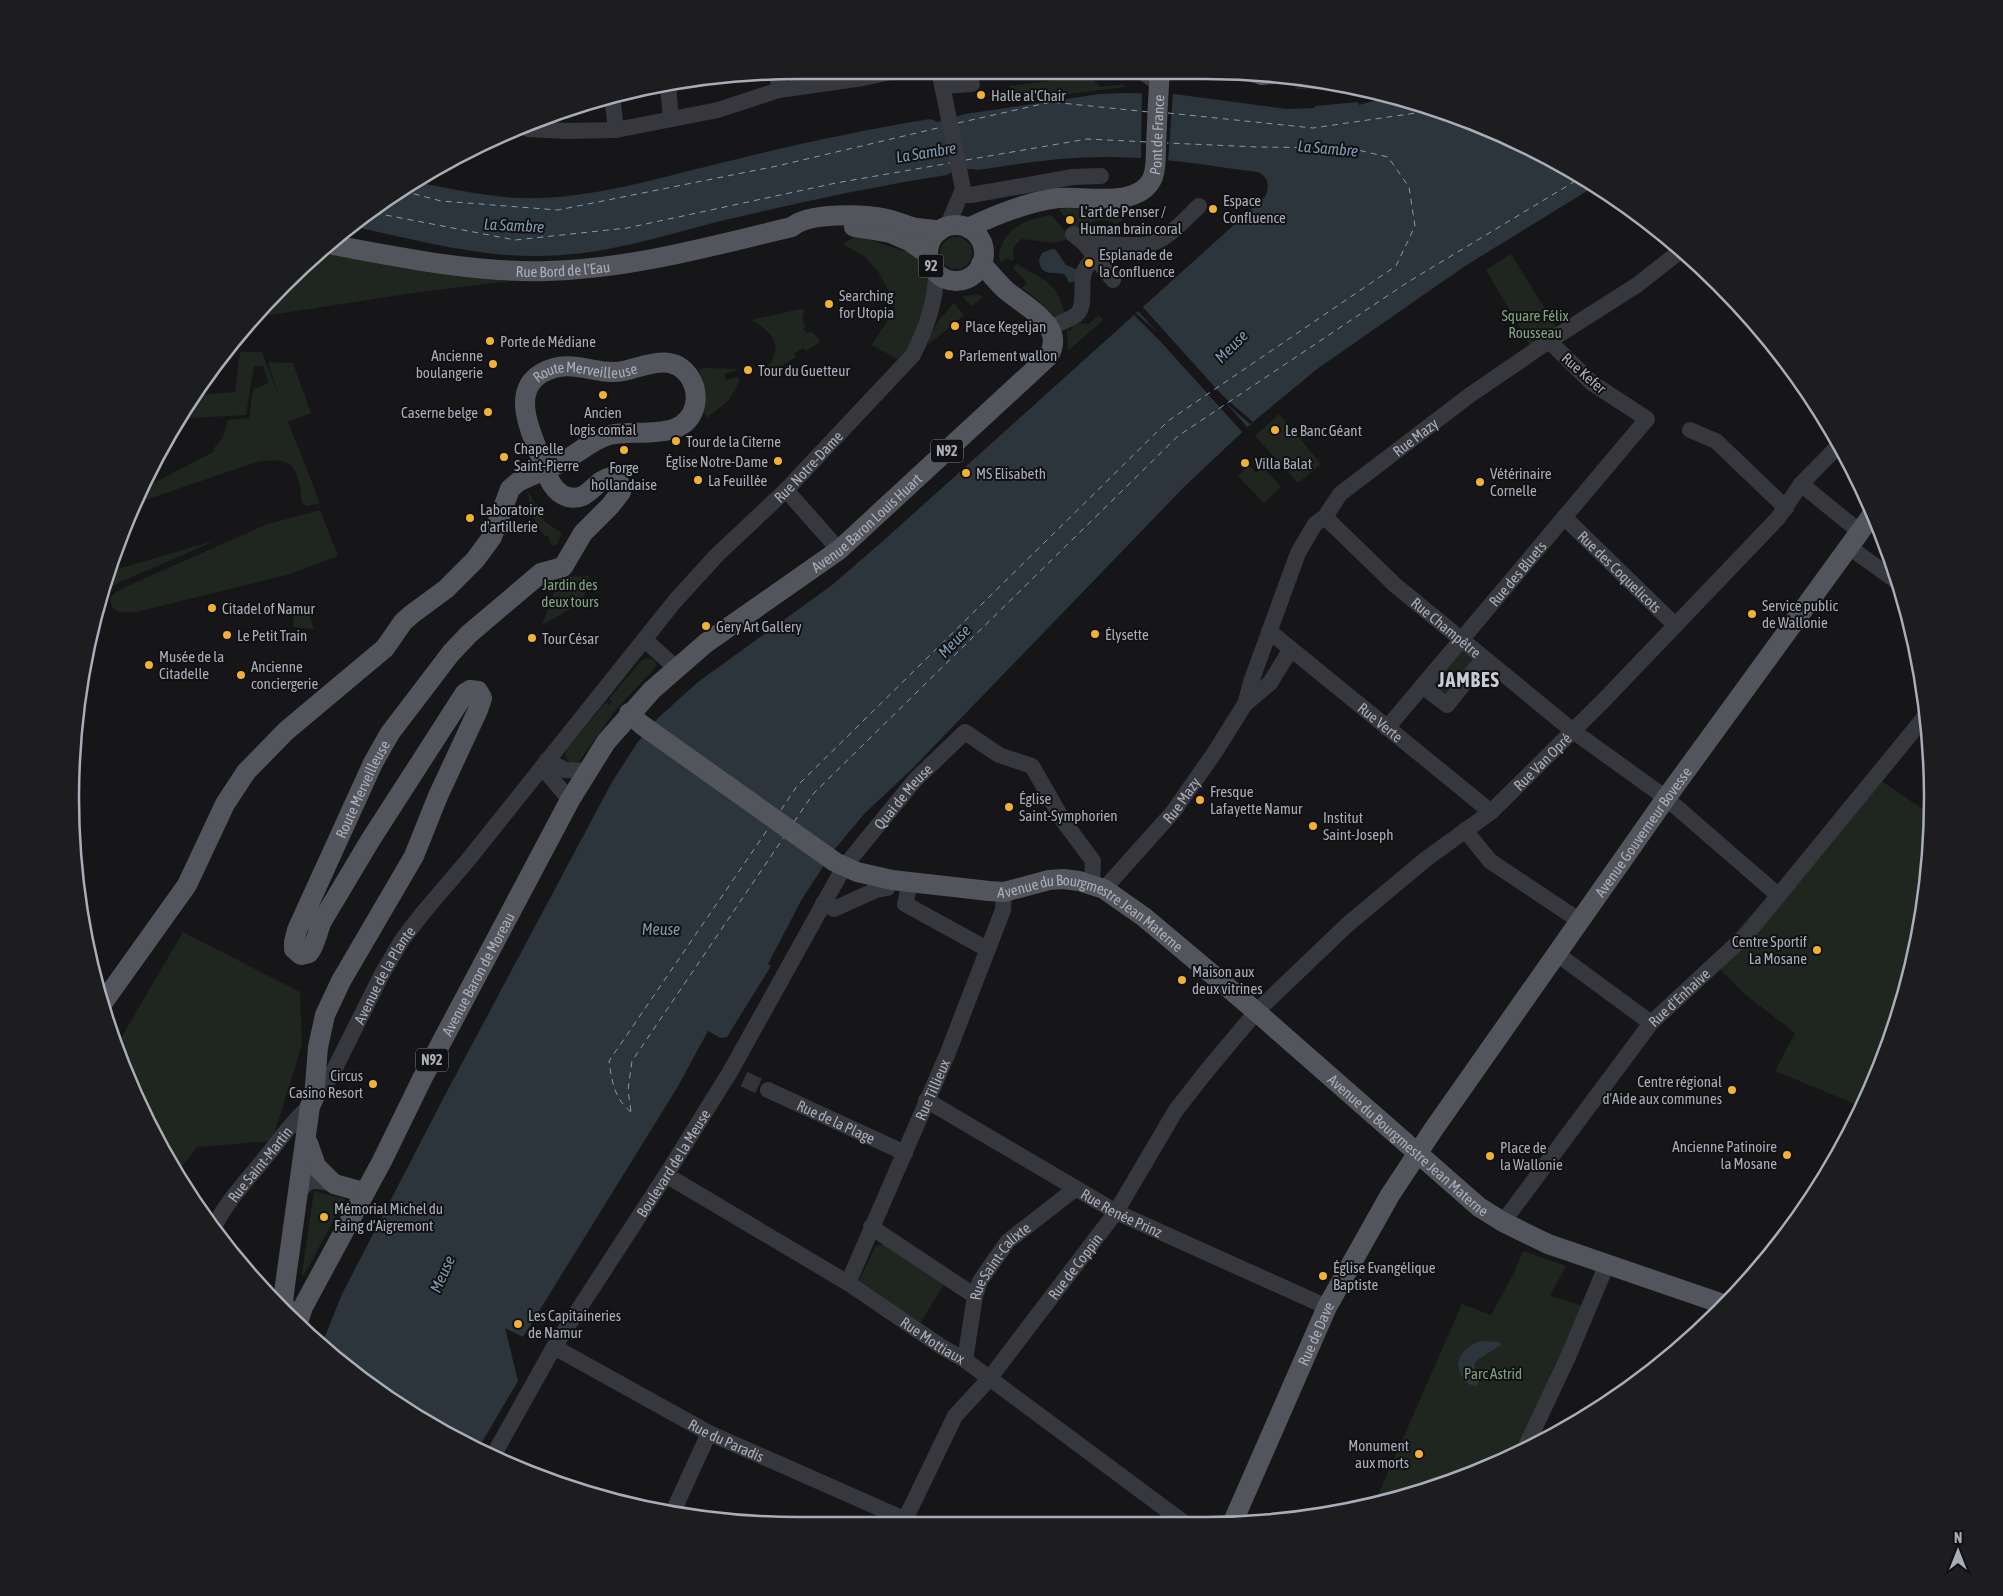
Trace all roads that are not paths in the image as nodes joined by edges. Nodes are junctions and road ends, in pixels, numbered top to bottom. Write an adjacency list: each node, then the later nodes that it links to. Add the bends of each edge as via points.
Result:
1 (778, 79): 7 (street)
2 (856, 79): 7 (street)
3 (941, 79): 14 (street, via 963,189)
4 (946, 79): 6 (street)
5 (1160, 79): 15 (main road, Pont de France, via 1155,167 1150,183 1140,192 1128,196 1058,198)
6 (972, 84)
7 (780, 90): 10 (street, via 718,110)
8 (668, 91): 10 (street)
9 (613, 103): 12 (street)
10 (671, 118): 12 (street)
11 (535, 129): 12 (street)
12 (616, 130)
13 (1101, 176): 14 (street, via 1041,182)
14 (959, 199): 18 (street)
15 (1031, 204): 18 (main road); 22 (main road, via 1007,221)
16 (1199, 206): 23 (street, via 1153,243 1142,245 1078,239)
17 (792, 227): 18 (main road, Rue Bord de l'Eau, via 797,223 848,215 886,218 907,225); 19 (main road, Rue Bord de l'Eau, via 642,262 546,271 453,266); 20 (main road, Rue Bord de l'Eau, via 851,227 891,233)
18 (953, 228): 20 (main road, 92, via 931,240); 22 (main road, via 977,236)
19 (337, 246)
20 (928, 254): 24 (main road, 92)
21 (1676, 254): 29 (street, Rue Mazy, via 1637,285)
22 (982, 255): 25 (main road, 92, via 975,274); 27 (main road, Avenue Baron Louis Huart / N92)
23 (1095, 259): 26 (street); 28 (street, via 1089,262 1081,287 1082,308 1077,315)
24 (936, 274): 25 (main road, 92, via 950,281); 38 (street, Rue Notre-Dame, via 925,328 913,356)
25 (965, 280): 27 (main road, Avenue Baron Louis Huart / N92)
26 (1113, 280)
27 (1007, 292): 44 (main road, Avenue Baron Louis Huart / N92, via 1038,314 1052,330 1053,346 1048,357)
28 (1058, 324)
29 (1549, 341): 30 (street, Rue Kefer, via 1592,383); 40 (street, Rue Mazy, via 1366,473 1340,494)
30 (1647, 419): 41 (street, Rue des Bluets)
31 (1690, 430): 39 (street, via 1716,441)
32 (1834, 450): 37 (street, Rue Van Opré)
33 (545, 470): 76 (main road, Route Merveilleuse, bridge, via 518,482 510,490 492,537 475,560 446,589 403,622 389,644 286,731 246,772 225,804 187,885)
34 (545, 470): 35 (main road, Route Merveilleuse, bridge, via 606,436 623,432 668,431 682,425 695,405 696,391 691,379 684,369 665,362 620,372 570,366 543,372 533,380 526,401 527,426)
35 (545, 470)
36 (545, 470): 81 (main road, Route Merveilleuse, bridge, via 555,489 567,497 579,497 611,477 619,482 621,492 583,533 563,567 541,573 456,647 390,733 373,763 297,930 294,945 296,952 301,954 312,950 322,921 352,868 461,699 470,690 480,693 478,710 414,856 341,980 325,1015)
37 (1801, 484): 39 (street, Rue Van Opré); 43 (street)
38 (786, 490): 44 (street); 49 (street, Rue Notre-Dame, via 717,555)
39 (1786, 508): 46 (street, Rue Van Opré)
40 (1325, 517): 47 (street, Rue Mazy, via 1315,524 1298,553); 48 (street, Rue Champêtre, via 1395,585)
41 (1564, 517): 46 (street, Rue des Coquelicots); 48 (street, Rue des Bluets)
42 (1869, 520): 43 (main road, Avenue Gouverneur Bovesse)
43 (1855, 540): 45 (street); 62 (main road, Avenue Gouverneur Bovesse)
44 (839, 550): 52 (main road, Avenue Baron Louis Huart / N92, via 706,643)
45 (1887, 572)
46 (1675, 625): 59 (street, Rue Van Opré)
47 (1269, 631): 50 (street, Rue Verte); 55 (street, Rue Mazy)
48 (1461, 639): 51 (street, Rue Champêtre); 54 (street, Rue des Bluets)
49 (645, 640): 52 (street); 53 (street, Rue Notre-Dame)
50 (1291, 649): 55 (street, Rue Mazy, via 1270,683); 58 (street, Rue Verte)
51 (1484, 658): 54 (street, via 1447,705); 59 (street, Rue Champêtre)
52 (676, 668): 56 (main road, Avenue Baron Louis Huart / N92, via 652,690)
53 (607, 686): 60 (street, Avenue de la Plante)
54 (1422, 686): 58 (street, Rue des Bluets)
55 (1245, 704): 69 (street, Rue Mazy, via 1173,812)
56 (635, 719): 61 (main road, Avenue Baron de Moreau / N92, via 606,742); 66 (main road, Avenue du Bourgmestre Jean Materne)
57 (1920, 723): 71 (street, Rue d'Enhaive)
58 (1387, 728): 64 (street, Rue Verte)
59 (1573, 731): 62 (street, Rue Champêtre); 64 (street, Rue Van Opré)
60 (545, 764): 61 (street, via 565,770); 63 (street); 81 (street, Avenue de la Plante, via 402,940 382,974 342,1059)
61 (586, 771): 63 (main road, Avenue Baron de Moreau / N92)
62 (1666, 798): 71 (street, Rue Champêtre); 73 (main road, Avenue Gouverneur Bovesse)
63 (570, 800): 88 (main road, Avenue Baron de Moreau / N92)
64 (1490, 812): 65 (street, Rue Van Opré)
65 (1465, 830): 73 (street, via 1490,861); 77 (street, Rue Van Opré, via 1347,925)
66 (839, 865): 67 (main road, Avenue du Bourgmestre Jean Materne); 69 (street, Quai de Meuse, via 916,780 965,732 999,754 1032,766 1064,822 1093,861); 72 (street, Boulevard de la Meuse)
67 (888, 879): 68 (main road, Avenue du Bourgmestre Jean Materne); 72 (street, via 887,888 834,909)
68 (910, 882): 70 (main road, Avenue du Bourgmestre Jean Materne); 74 (street, via 905,904)
69 (1098, 886): 70 (main road, Avenue du Bourgmestre Jean Materne, via 1063,879); 77 (main road, Avenue du Bourgmestre Jean Materne, via 1144,917)
70 (1004, 892): 74 (street, Rue Tillieux, via 1003,910)
71 (1778, 895): 78 (street, Rue d'Enhaive, via 1747,934)
72 (823, 903): 85 (street, Boulevard de la Meuse, via 737,1076)
73 (1580, 921): 75 (main road, Avenue Gouverneur Bovesse)
74 (987, 949): 80 (street, Rue Tillieux, via 947,1055)
75 (1557, 954): 78 (street); 84 (main road, Avenue Gouverneur Bovesse)
76 (107, 997)
77 (1256, 1012): 84 (main road, Avenue du Bourgmestre Jean Materne); 90 (street, Rue de Coppin, via 1176,1110)
78 (1651, 1023): 92 (street, Rue d'Enhaive)
79 (768, 1090): 83 (street, Rue de la Plage)
80 (926, 1100): 83 (street, Rue Tillieux); 87 (street, Rue Renée Prinz)
81 (312, 1102): 82 (main road); 91 (street, Rue Saint-Martin)
82 (306, 1138): 86 (main road, via 316,1166); 89 (main road)
83 (905, 1153): 93 (street, Rue Tillieux)
84 (1419, 1153): 92 (main road, Avenue du Bourgmestre Jean Materne, via 1478,1207); 98 (main road, Rue de Dave, via 1390,1195)
85 (666, 1175): 95 (street, Rue Mottiaux); 101 (street, Boulevard de la Meuse)
86 (334, 1184): 88 (main road); 89 (street, via 313,1180 305,1184)
87 (1075, 1189): 90 (street, Rue Renée Prinz); 96 (street, Rue Saint-Calixte, via 1008,1241 980,1281)
88 (364, 1192): 100 (main road, Avenue Baron de Moreau / N92)
89 (299, 1193): 99 (main road, via 285,1285)
90 (1116, 1212): 98 (street, Rue Renée Prinz); 103 (street, Rue de Coppin)
91 (217, 1221)
92 (1502, 1222): 94 (main road, Avenue du Bourgmestre Jean Materne, via 1548,1244)
93 (871, 1227): 95 (street, Rue Tillieux); 96 (street)
94 (1607, 1264): 97 (main road, Avenue du Bourgmestre Jean Materne); 105 (street)
95 (848, 1283): 102 (street, Rue Mottiaux)
96 (975, 1296): 102 (street, Rue Saint-Calixte)
97 (1718, 1302)
98 (1326, 1307): 108 (main road, Rue de Dave)
99 (297, 1314)
100 (297, 1315)
101 (554, 1347): 104 (street, Rue du Paradis); 106 (street, Boulevard de la Meuse)
102 (965, 1360): 103 (street, Rue Mottiaux)
103 (989, 1379): 110 (street, Rue de Coppin, via 955,1416); 111 (street, Rue Mottiaux)
104 (709, 1433): 107 (street); 109 (street, Rue du Paradis)
105 (1529, 1440)
106 (496, 1450)
107 (676, 1506)
108 (1235, 1516)
109 (892, 1517)
110 (905, 1517)
111 (1176, 1517)

